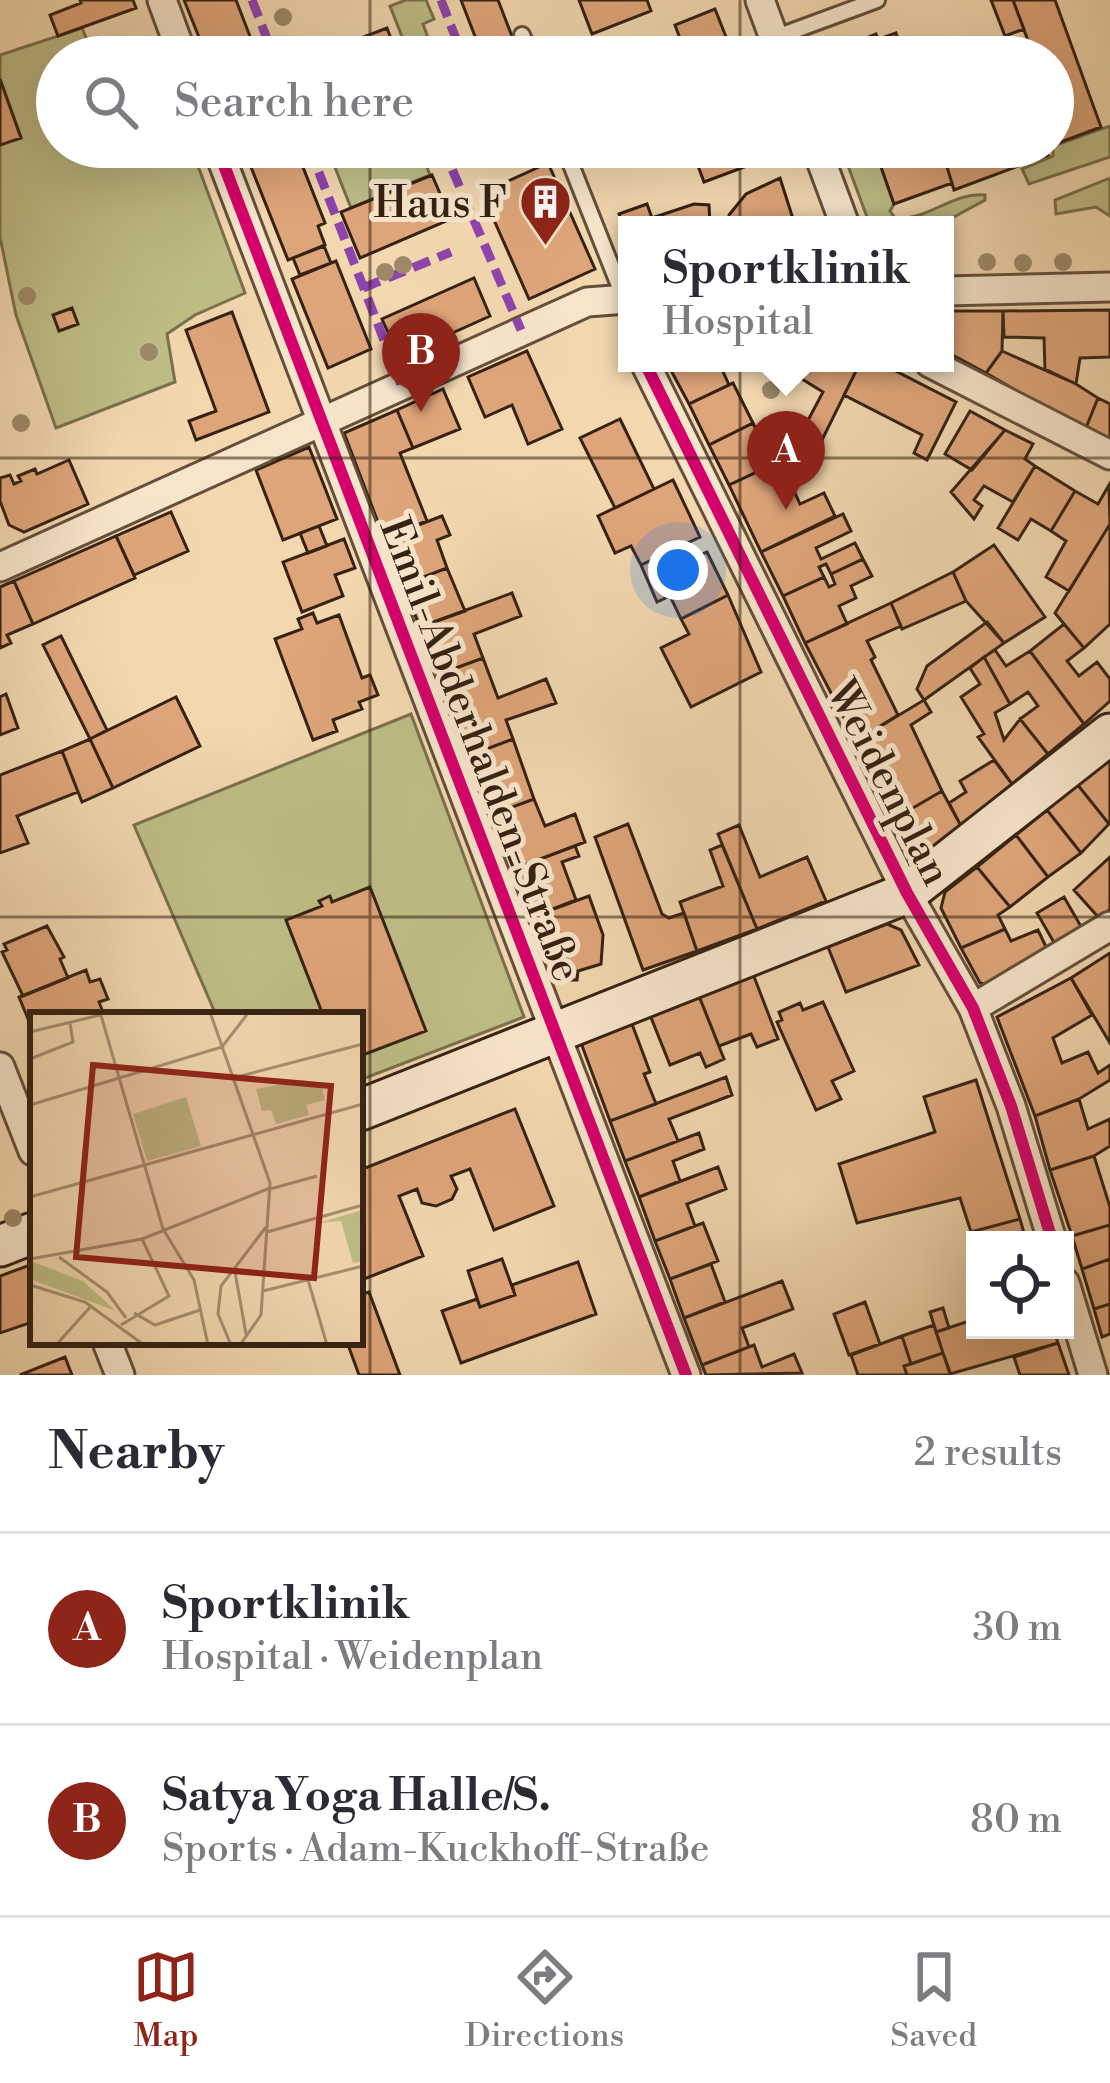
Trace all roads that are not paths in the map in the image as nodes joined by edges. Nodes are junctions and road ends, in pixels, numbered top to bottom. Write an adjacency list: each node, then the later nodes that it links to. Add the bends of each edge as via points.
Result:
1 (162, 0): 4 (street)
2 (760, 0): 5 (street)
3 (877, 0): 6 (lane)
4 (175, 36)
5 (774, 36)
6 (801, 36)
7 (225, 168): 17 (street, Emil-Abderhalden-Straße)
8 (572, 168): 13 (lane)
9 (823, 168): 10 (street)
10 (842, 216)
11 (1110, 287): 12 (street)
12 (954, 290)
13 (618, 293)
14 (618, 305): 17 (street, via 587,302)
15 (649, 372): 21 (street, Weidenplan)
16 (948, 372): 18 (street)
17 (321, 421): 19 (street); 24 (street, Emil-Abderhalden-Straße)
18 (1110, 455)
19 (1, 562)
20 (1110, 734): 21 (street)
21 (908, 893): 23 (street, Weidenplan); 24 (street)
22 (1110, 926): 23 (street)
23 (973, 1008): 28 (street, Weidenplan)
24 (556, 1034): 26 (street); 34 (street, Emil-Abderhalden-Straße)
25 (0, 1067): 27 (street)
26 (363, 1109)
27 (30, 1143)
28 (1049, 1231)
29 (30, 1234): 30 (street)
30 (0, 1246)
31 (1074, 1313): 35 (street)
32 (108, 1345): 33 (street)
33 (120, 1375)
34 (686, 1375)
35 (1093, 1375)

